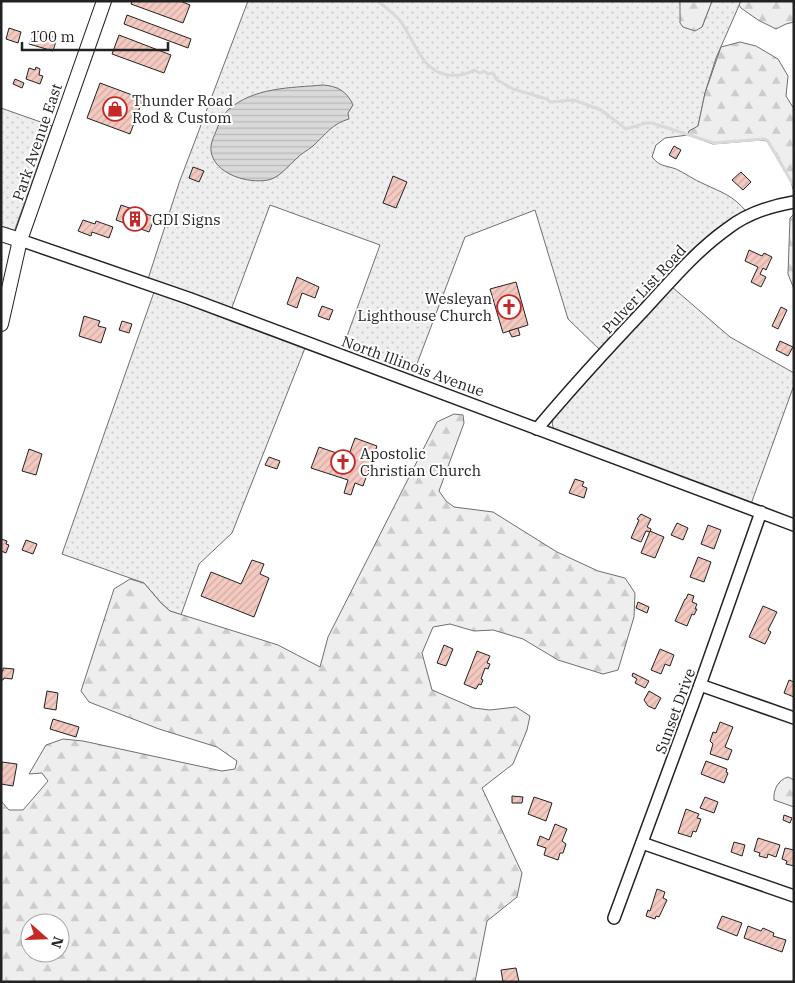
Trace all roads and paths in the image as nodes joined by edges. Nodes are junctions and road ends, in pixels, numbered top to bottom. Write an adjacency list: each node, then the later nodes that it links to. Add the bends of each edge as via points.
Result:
1 (104, 1): 4 (main road, Park Avenue East)
2 (791, 203): 6 (street, Pulver List Road, via 766,208 746,217 705,247 622,333)
3 (1, 234): 4 (main road)
4 (20, 240): 5 (main road, Park Avenue East); 6 (street, North Illinois Avenue, via 188,298)
5 (1, 324)
6 (538, 428): 7 (street, North Illinois Avenue)
7 (760, 512): 8 (street, North Illinois Avenue); 9 (street, Sunset Drive)
8 (794, 525)
9 (700, 685): 10 (street); 11 (street, Sunset Drive)
10 (794, 718)
11 (642, 843): 12 (street); 13 (street, Sunset Drive)
12 (794, 896)
13 (614, 918)

